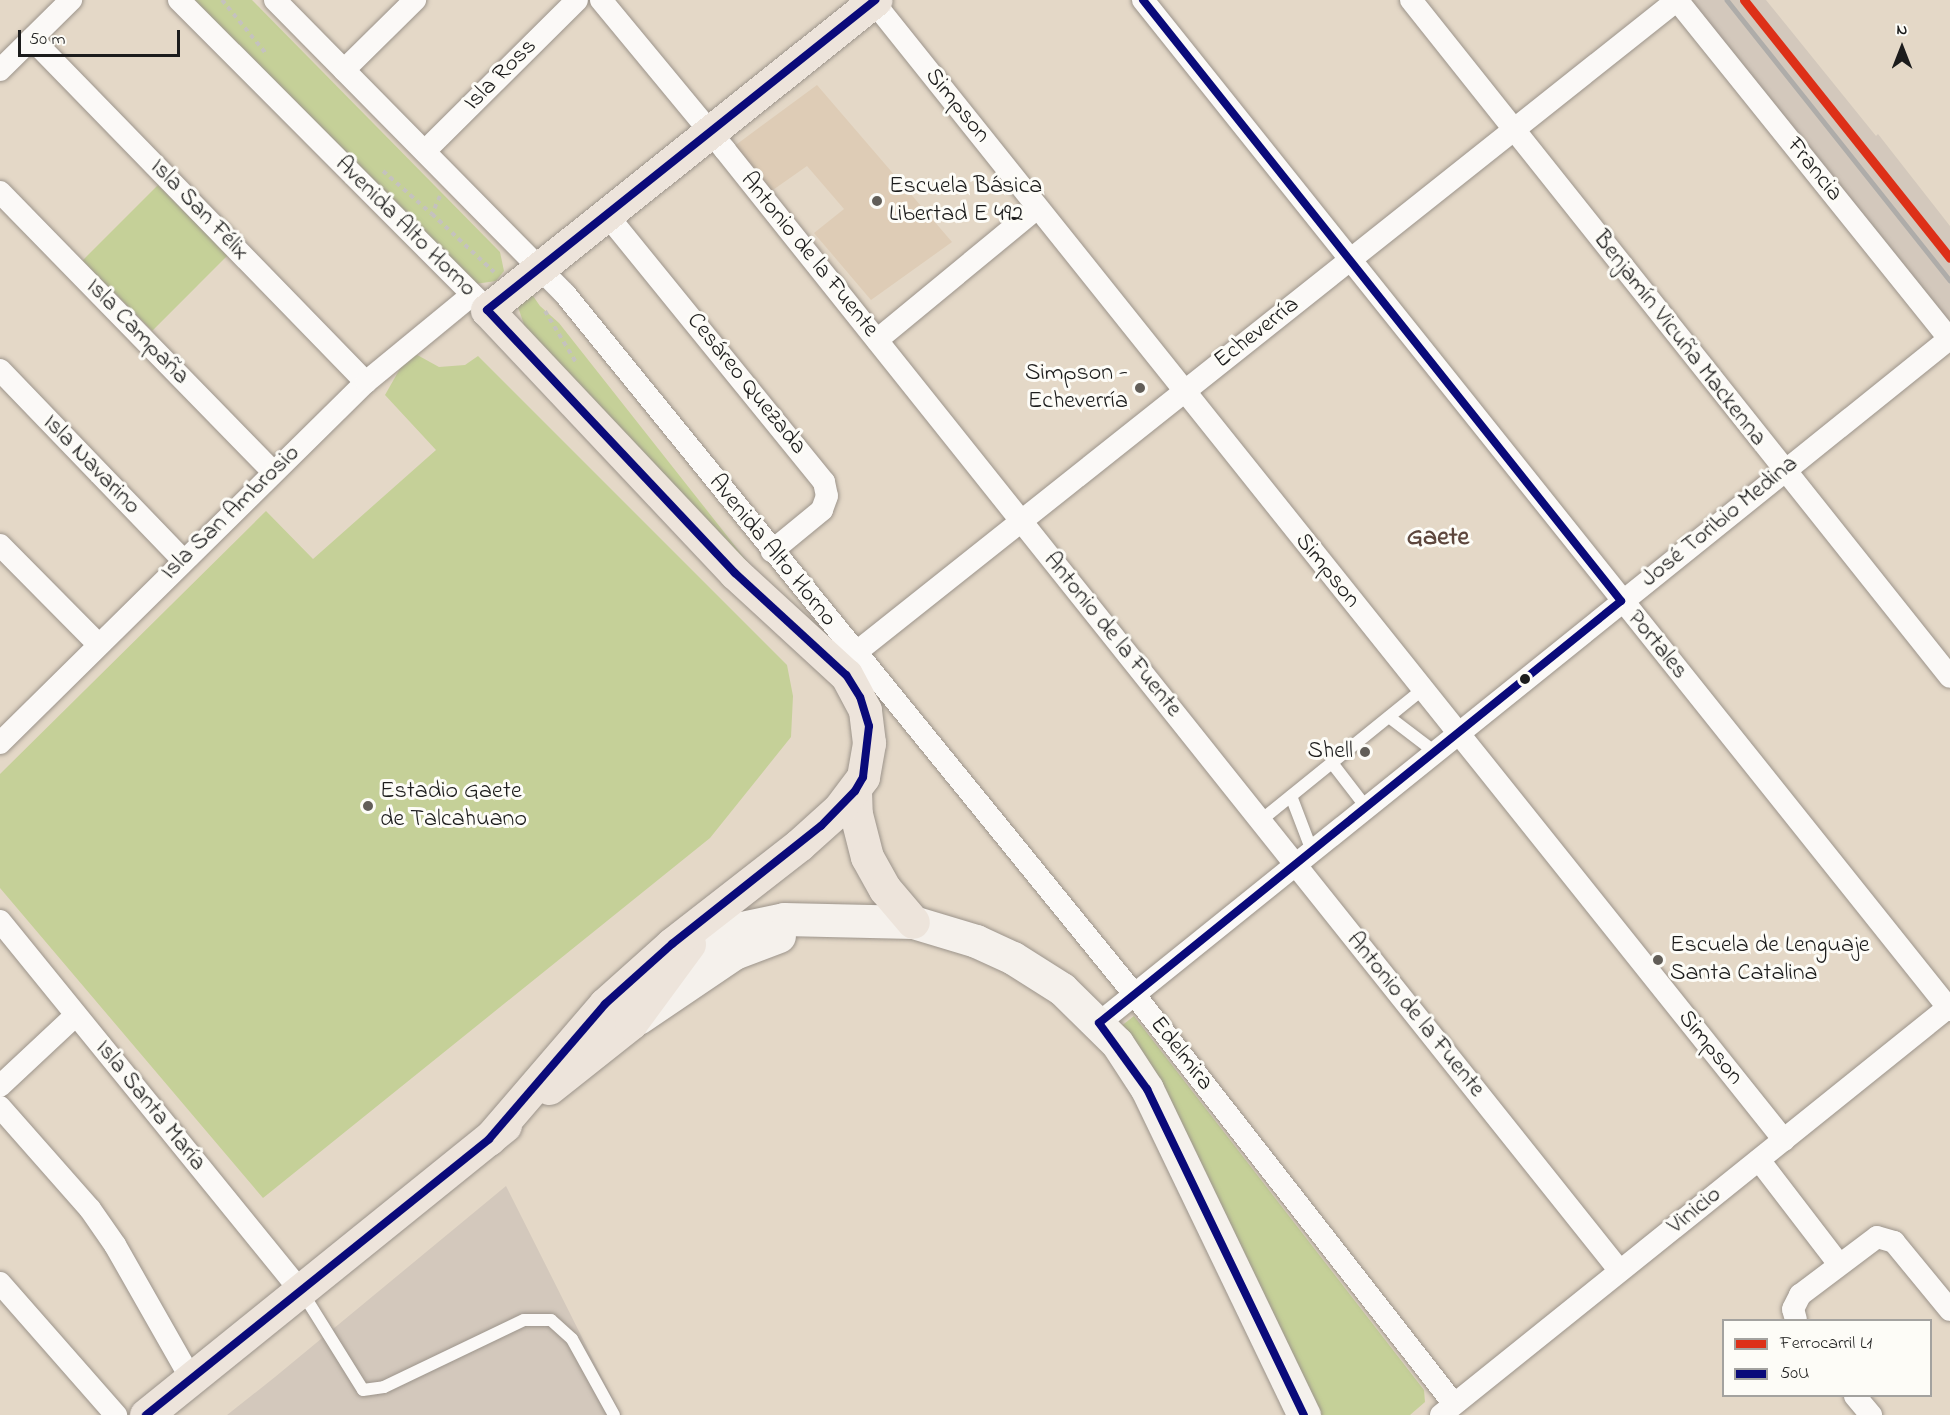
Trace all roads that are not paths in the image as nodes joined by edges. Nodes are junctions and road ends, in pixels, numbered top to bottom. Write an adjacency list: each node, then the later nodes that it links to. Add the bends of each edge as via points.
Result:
1 (70, 0): 11 (street)
2 (180, 0): 22 (street, Avenida Alto Horno)
3 (275, 0): 13 (street, Avenida Alto Horno)
4 (415, 0): 13 (street)
5 (577, 0): 16 (street, Isla Ross)
6 (601, 0): 15 (street, Antonio de la Fuente)
7 (1143, 0): 20 (street, Portales)
8 (1411, 0): 14 (street, Benjamín Vicuña Mackenna)
9 (1677, 0): 14 (street, Echeverría); 24 (street, Francia)
10 (874, 1): 15 (main road); 18 (street, Simpson)
11 (32, 39): 12 (street); 26 (street, Isla San Félix)
12 (0, 70)
13 (344, 70): 16 (street, Avenida Alto Horno)
14 (1513, 130): 20 (street, Echeverría); 28 (street, Benjamín Vicuña Mackenna)
15 (711, 132): 19 (main road); 23 (street, Antonio de la Fuente)
16 (425, 151): 21 (street, Avenida Alto Horno)
17 (0, 192): 29 (street, Isla Campaña)
18 (1037, 207): 23 (street); 27 (street, Simpson)
19 (607, 215): 21 (main road); 32 (street, Cesáreo Quezada, via 824,482 822,510)
20 (1349, 260): 27 (street, Echeverría); 34 (street, Portales)
21 (540, 268): 22 (main road, via 514,289); 32 (street, Avenida Alto Horno)
22 (480, 302): 26 (street, Isla San Ambrosio); 36 (main road, Avenida Alto Horno, via 735,573)
23 (877, 340): 30 (street, Antonio de la Fuente)
24 (1949, 340): 28 (street, José Toribio Medina)
25 (0, 370): 33 (street, Isla Navarino)
26 (366, 382): 29 (street, Isla San Ambrosio)
27 (1184, 392): 30 (street, Echeverría); 38 (street, Simpson)
28 (1784, 471): 34 (street, José Toribio Medina); 37 (street, Benjamín Vicuña Mackenna)
29 (273, 472): 33 (street, Isla San Ambrosio)
30 (1021, 521): 36 (street, Echeverría); 47 (street, Antonio de la Fuente)
31 (0, 545): 35 (street)
32 (772, 551): 36 (street, Avenida Alto Horno)
33 (183, 560): 35 (street, Isla San Ambrosio)
34 (1621, 601): 41 (street, José Toribio Medina); 56 (street, Portales)
35 (98, 644): 40 (street, Isla San Ambrosio)
36 (847, 660): 44 (main road, Avenida Alto Horno, via 869,726 867,760); 55 (street, Edelmira)
37 (1950, 678)
38 (1422, 690): 39 (lane); 41 (street, Simpson)
39 (1389, 717): 42 (lane); 43 (lane)
40 (4, 730)
41 (1457, 734): 42 (street, José Toribio Medina); 63 (street, Simpson)
42 (1435, 752): 46 (street, José Toribio Medina)
43 (1332, 763): 45 (lane); 46 (lane)
44 (855, 791): 49 (main road, via 799,845); 52 (main road, via 856,814 867,857 885,889)
45 (1291, 796): 47 (lane); 48 (lane)
46 (1366, 807): 48 (street, José Toribio Medina)
47 (1260, 821): 48 (street, Antonio de la Fuente)
48 (1303, 858): 55 (street, José Toribio Medina); 66 (street, Antonio de la Fuente)
49 (714, 911): 53 (main road); 54 (main road)
50 (838, 920): 52 (main road); 53 (main road, via 754,924); 58 (main road, via 734,953)
51 (0, 921): 57 (street, Isla Santa María)
52 (913, 922): 59 (main road, via 976,941 1013,958 1062,989)
53 (687, 947): 54 (main road); 58 (main road)
54 (632, 980): 62 (main road, via 571,1040)
55 (1134, 994): 59 (street, José Toribio Medina); 73 (street, Edelmira)
56 (1949, 1008): 63 (street, Vinicio)
57 (76, 1015): 60 (street); 68 (street, Isla Santa María)
58 (632, 1023): 62 (main road)
59 (1099, 1023): 77 (main road, via 1147,1089)
60 (0, 1086)
61 (0, 1107): 71 (street, via 90,1209 116,1245)
62 (489, 1138): 68 (main road)
63 (1784, 1140): 64 (street, Vinicio)
64 (1759, 1160): 65 (street); 66 (street, Vinicio)
65 (1838, 1263): 69 (street, via 1873,1239 1888,1238); 70 (street, via 1796,1299 1792,1309)
66 (1620, 1271): 73 (street, Vinicio)
67 (0, 1283): 74 (street)
68 (300, 1290): 71 (main road); 76 (lane, via 363,1390 384,1387 524,1320 550,1320 572,1339)
69 (1950, 1311)
70 (1796, 1319)
71 (191, 1379): 75 (main road)
72 (1858, 1397): 78 (street)
73 (1448, 1410)
74 (116, 1415)
75 (146, 1415)
76 (614, 1415)
77 (1304, 1415)
78 (1871, 1415)

